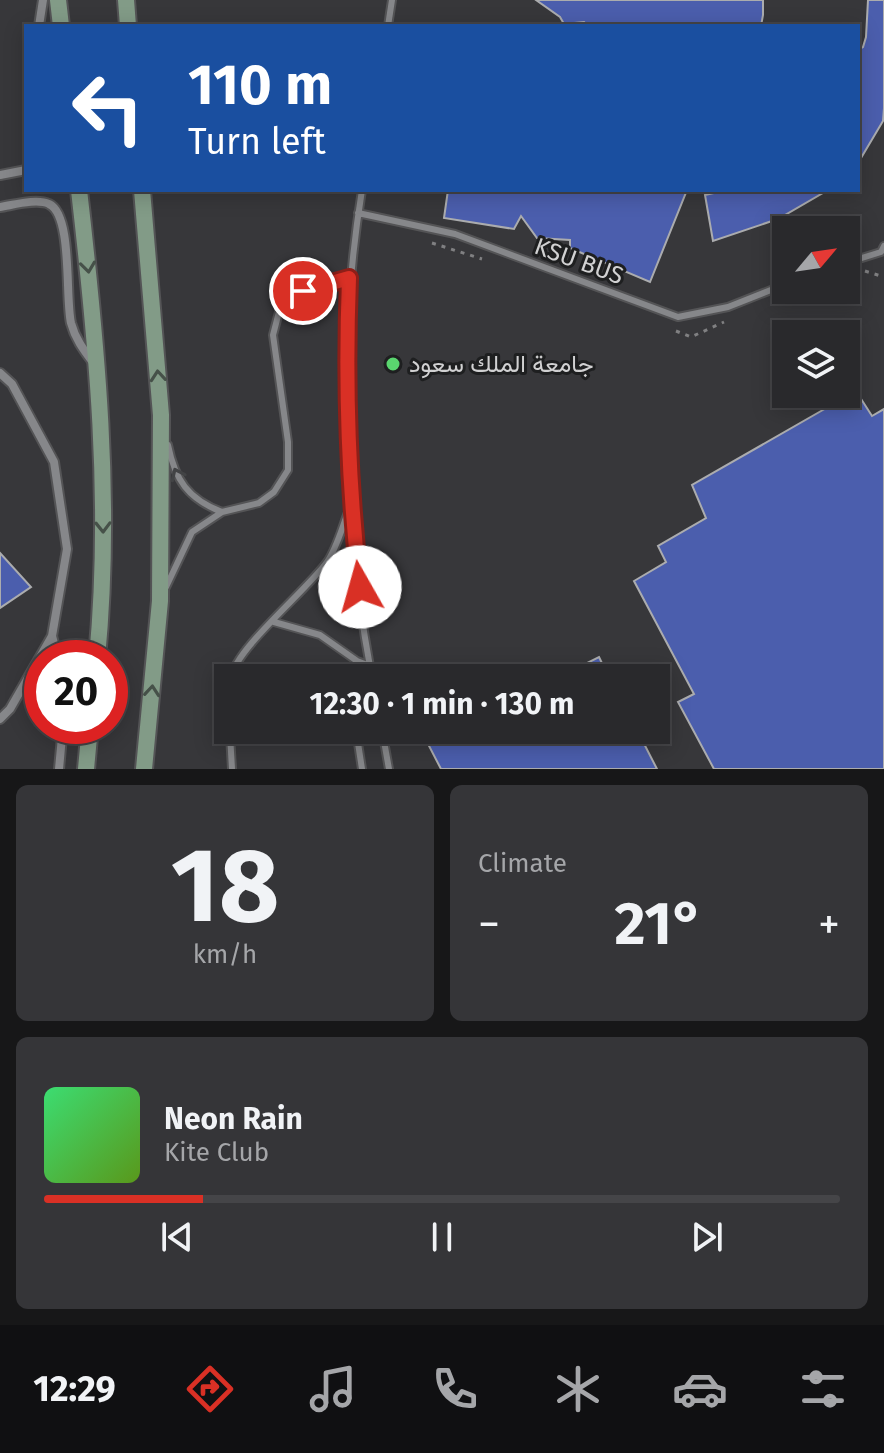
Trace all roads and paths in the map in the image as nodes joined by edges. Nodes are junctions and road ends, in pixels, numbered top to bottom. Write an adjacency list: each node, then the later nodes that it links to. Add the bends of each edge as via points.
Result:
1 (43, 0): 5 (street)
2 (58, 0): 6 (main road)
3 (126, 0): 7 (main road)
4 (392, 0): 8 (lane)
5 (39, 24)
6 (61, 24)
7 (128, 24)
8 (388, 24)
9 (24, 170): 10 (street)
10 (0, 175)
11 (79, 192): 21 (main road, one-way to 21)
12 (142, 192): 22 (main road, one-way to 12)
13 (362, 192): 15 (lane)
14 (0, 207): 21 (street, via 45,202 54,206 63,221 70,320 75,337)
15 (358, 213): 18 (lane); 19 (lane, KSU BUS, via 455,234 678,317 728,307)
16 (884, 246): 17 (lane)
17 (860, 259)
18 (349, 278): 23 (lane, via 344,374); 24 (lane, via 303,291 279,312 273,335 288,470 274,492 259,503)
19 (772, 290)
20 (0, 373): 27 (street, via 12,384 54,462 67,549)
21 (100, 373): 29 (main road, one-way to 29, via 104,583)
22 (161, 415): 24 (lane, one-way to 22, via 188,493 174,472); 25 (main road)
23 (351, 507): 26 (lane, via 329,560); 32 (lane)
24 (222, 512): 25 (lane, via 192,532)
25 (160, 601): 41 (main road, one-way to 25)
26 (274, 622): 30 (lane); 31 (lane, via 320,635)
27 (52, 636): 28 (street); 33 (street)
28 (53, 640)
29 (99, 640)
30 (236, 664)
31 (365, 664)
32 (370, 664)
33 (0, 719)
34 (61, 744): 39 (street)
35 (88, 744): 40 (main road)
36 (231, 744): 42 (lane)
37 (358, 744): 43 (lane)
38 (385, 744): 44 (lane)
39 (59, 769)
40 (86, 769)
41 (144, 769)
42 (232, 769)
43 (362, 769)
44 (389, 769)

